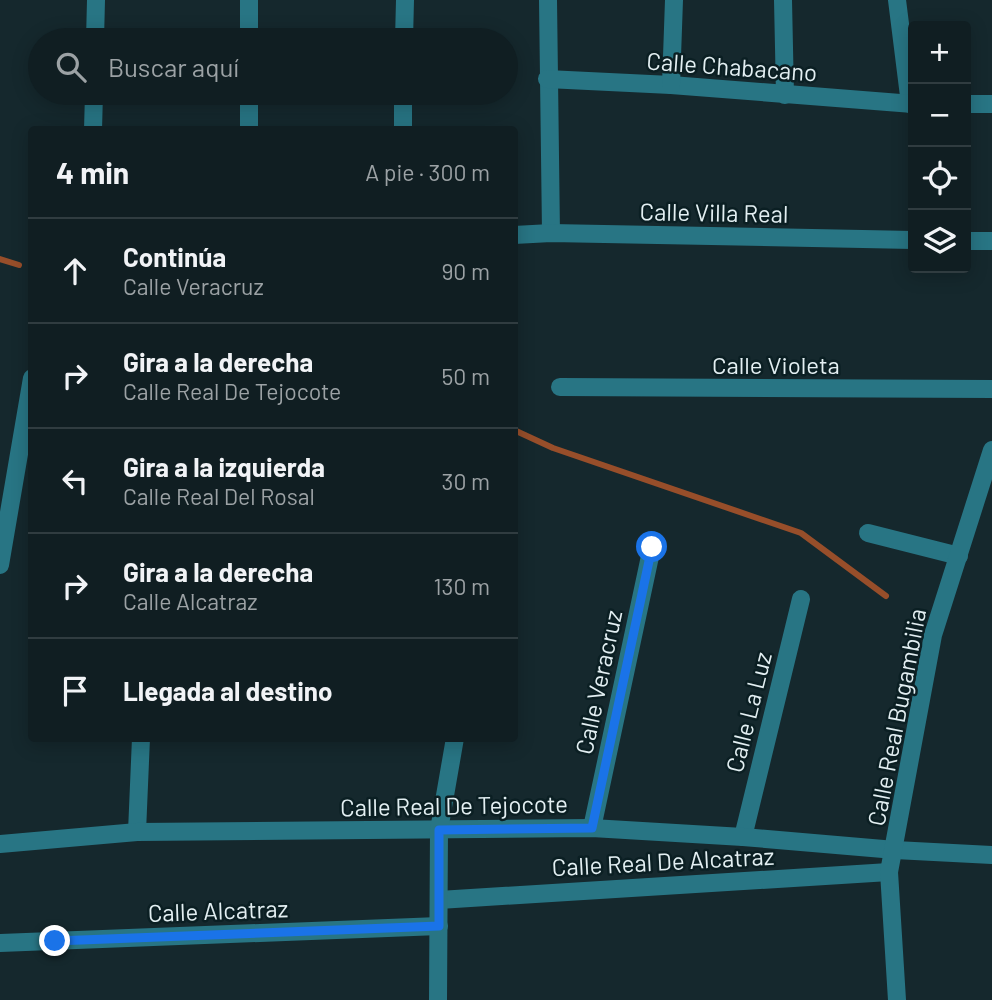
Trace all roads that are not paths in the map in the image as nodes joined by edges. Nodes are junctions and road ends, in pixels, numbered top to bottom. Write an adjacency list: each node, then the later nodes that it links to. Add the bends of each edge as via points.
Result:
1 (96, 0): 8 (street)
2 (250, 0): 9 (street)
3 (405, 0): 10 (street)
4 (548, 0): 11 (street)
5 (674, 0): 13 (street)
6 (783, 0): 14 (street)
7 (897, 0): 12 (street)
8 (95, 28)
9 (249, 28)
10 (404, 28)
11 (547, 79): 13 (street, Calle Chabacano); 24 (street)
12 (909, 84)
13 (671, 85): 14 (street, Calle Chabacano)
14 (785, 95): 15 (street, Calle Chabacano)
15 (908, 104)
16 (971, 104): 17 (street)
17 (992, 104)
18 (94, 105): 21 (street)
19 (249, 105): 22 (street)
20 (403, 105): 23 (street)
21 (93, 126)
22 (249, 126)
23 (402, 126)
24 (551, 233): 25 (street, Calle Villa Real); 26 (street, Calle Villa Real)
25 (518, 235)
26 (908, 240)
27 (971, 241): 28 (street)
28 (992, 241)
29 (560, 387): 30 (street, Calle Violeta)
30 (992, 389)
31 (28, 401): 36 (street)
32 (992, 450): 35 (street, Calle Real Bugambilia)
33 (869, 533): 35 (street)
34 (652, 547): 40 (street, Calle Veracruz)
35 (959, 556): 45 (street, Calle Real Bugambilia, via 933,635)
36 (0, 565)
37 (801, 599): 43 (street, Calle La Luz)
38 (141, 742): 42 (street)
39 (454, 742): 41 (street)
40 (592, 828): 41 (street, Calle Real De Tejocote); 43 (street, Calle Real De Tejocote)
41 (439, 830): 42 (street, Calle Real De Tejocote); 48 (street)
42 (137, 832): 44 (street, Calle Real De Tejocote)
43 (743, 837): 45 (street, Calle Real De Tejocote)
44 (0, 844)
45 (895, 850): 46 (street, Calle Real De Tejocote); 47 (street, Calle Real Bugambilia)
46 (992, 855)
47 (890, 872): 48 (street, Calle Real De Alcatraz); 52 (street, Calle Real Bugambilia)
48 (439, 900): 49 (street)
49 (439, 926): 50 (street, Calle Alcatraz); 51 (street)
50 (0, 943)
51 (438, 1000)
52 (897, 1000)

